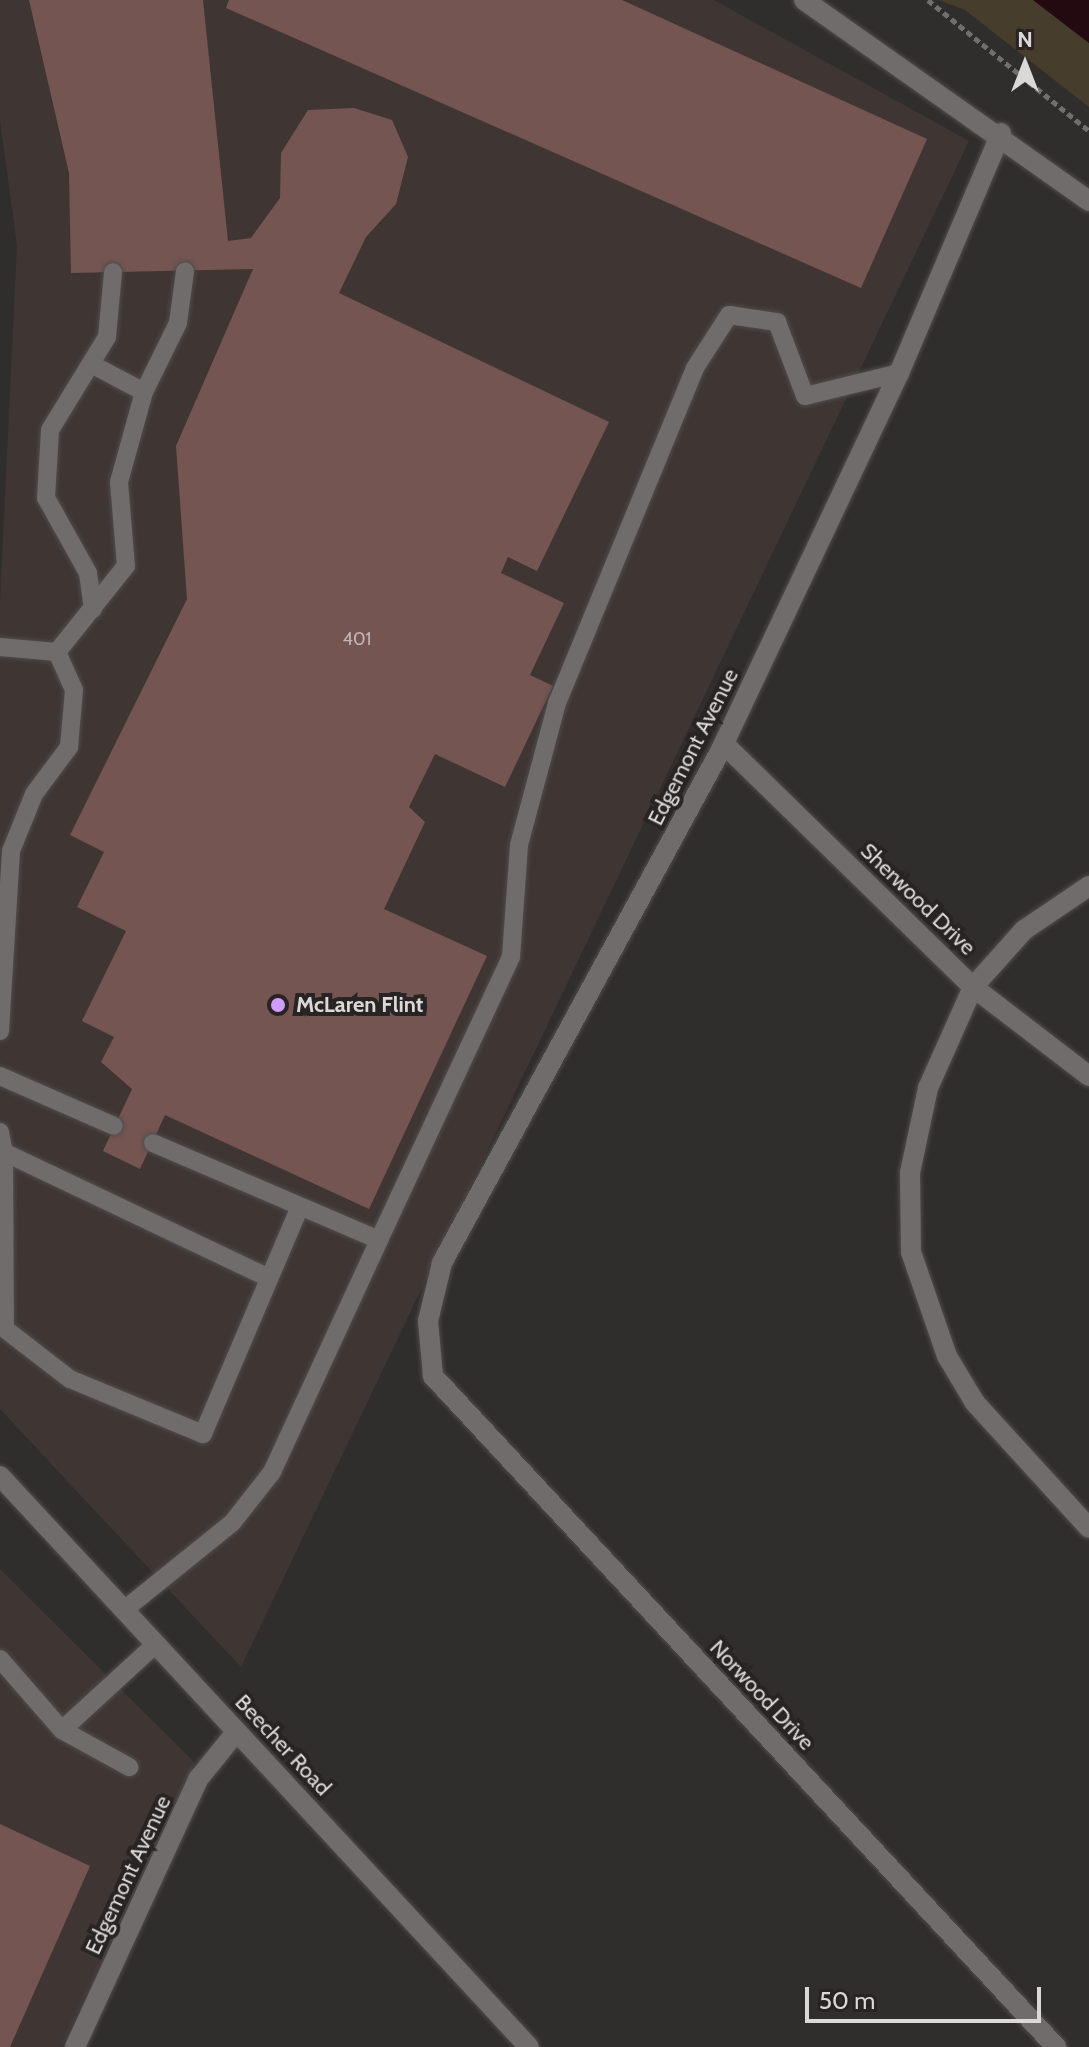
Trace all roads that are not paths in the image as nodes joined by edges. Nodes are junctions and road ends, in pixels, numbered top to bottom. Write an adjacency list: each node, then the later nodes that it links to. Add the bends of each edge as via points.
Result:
1 (804, 0): 2 (street)
2 (1001, 133): 3 (street); 7 (street, Edgemont Avenue)
3 (1089, 201)
4 (185, 271): 8 (lane, via 178,323)
5 (113, 272): 6 (lane, via 107,337)
6 (93, 365): 8 (lane); 9 (lane, via 50,430 46,498 88,573)
7 (899, 373): 12 (street, Edgemont Avenue); 23 (lane, via 805,396 777,322 729,315 695,368 557,703 519,845 511,957)
8 (144, 392): 9 (lane, via 119,482 126,566)
9 (93, 609): 11 (lane)
10 (0, 647): 11 (lane)
11 (57, 652): 15 (lane, via 74,690 69,747 34,794 11,851)
12 (724, 744): 14 (street, Sherwood Drive); 25 (street, Edgemont Avenue, via 442,1263 428,1321)
13 (1089, 886): 14 (street, via 1024,930)
14 (973, 987): 17 (street, Sherwood Drive); 27 (street, via 928,1088 910,1173 911,1252 928,1313 975,1403)
15 (0, 1031)
16 (0, 1076): 18 (lane)
17 (1089, 1076)
18 (114, 1126)
19 (0, 1132): 21 (lane)
20 (153, 1143): 22 (lane)
21 (4, 1152): 24 (lane); 24 (lane, via 5,1329 70,1379 203,1434)
22 (300, 1207): 23 (lane); 24 (lane)
23 (379, 1240): 28 (lane, via 272,1472 232,1523)
24 (269, 1278)
25 (433, 1376): 36 (street, Norwood Drive)
26 (0, 1476): 28 (street, Beecher Road)
27 (1089, 1528)
28 (124, 1610): 29 (street, Beecher Road)
29 (156, 1644): 31 (lane); 32 (street, Beecher Road)
30 (0, 1659): 31 (lane)
31 (62, 1730): 33 (lane)
32 (237, 1731): 34 (street, Edgemont Avenue, via 199,1778); 35 (street, Beecher Road)
33 (129, 1767)
34 (75, 2047)
35 (529, 2047)
36 (1056, 2047)

